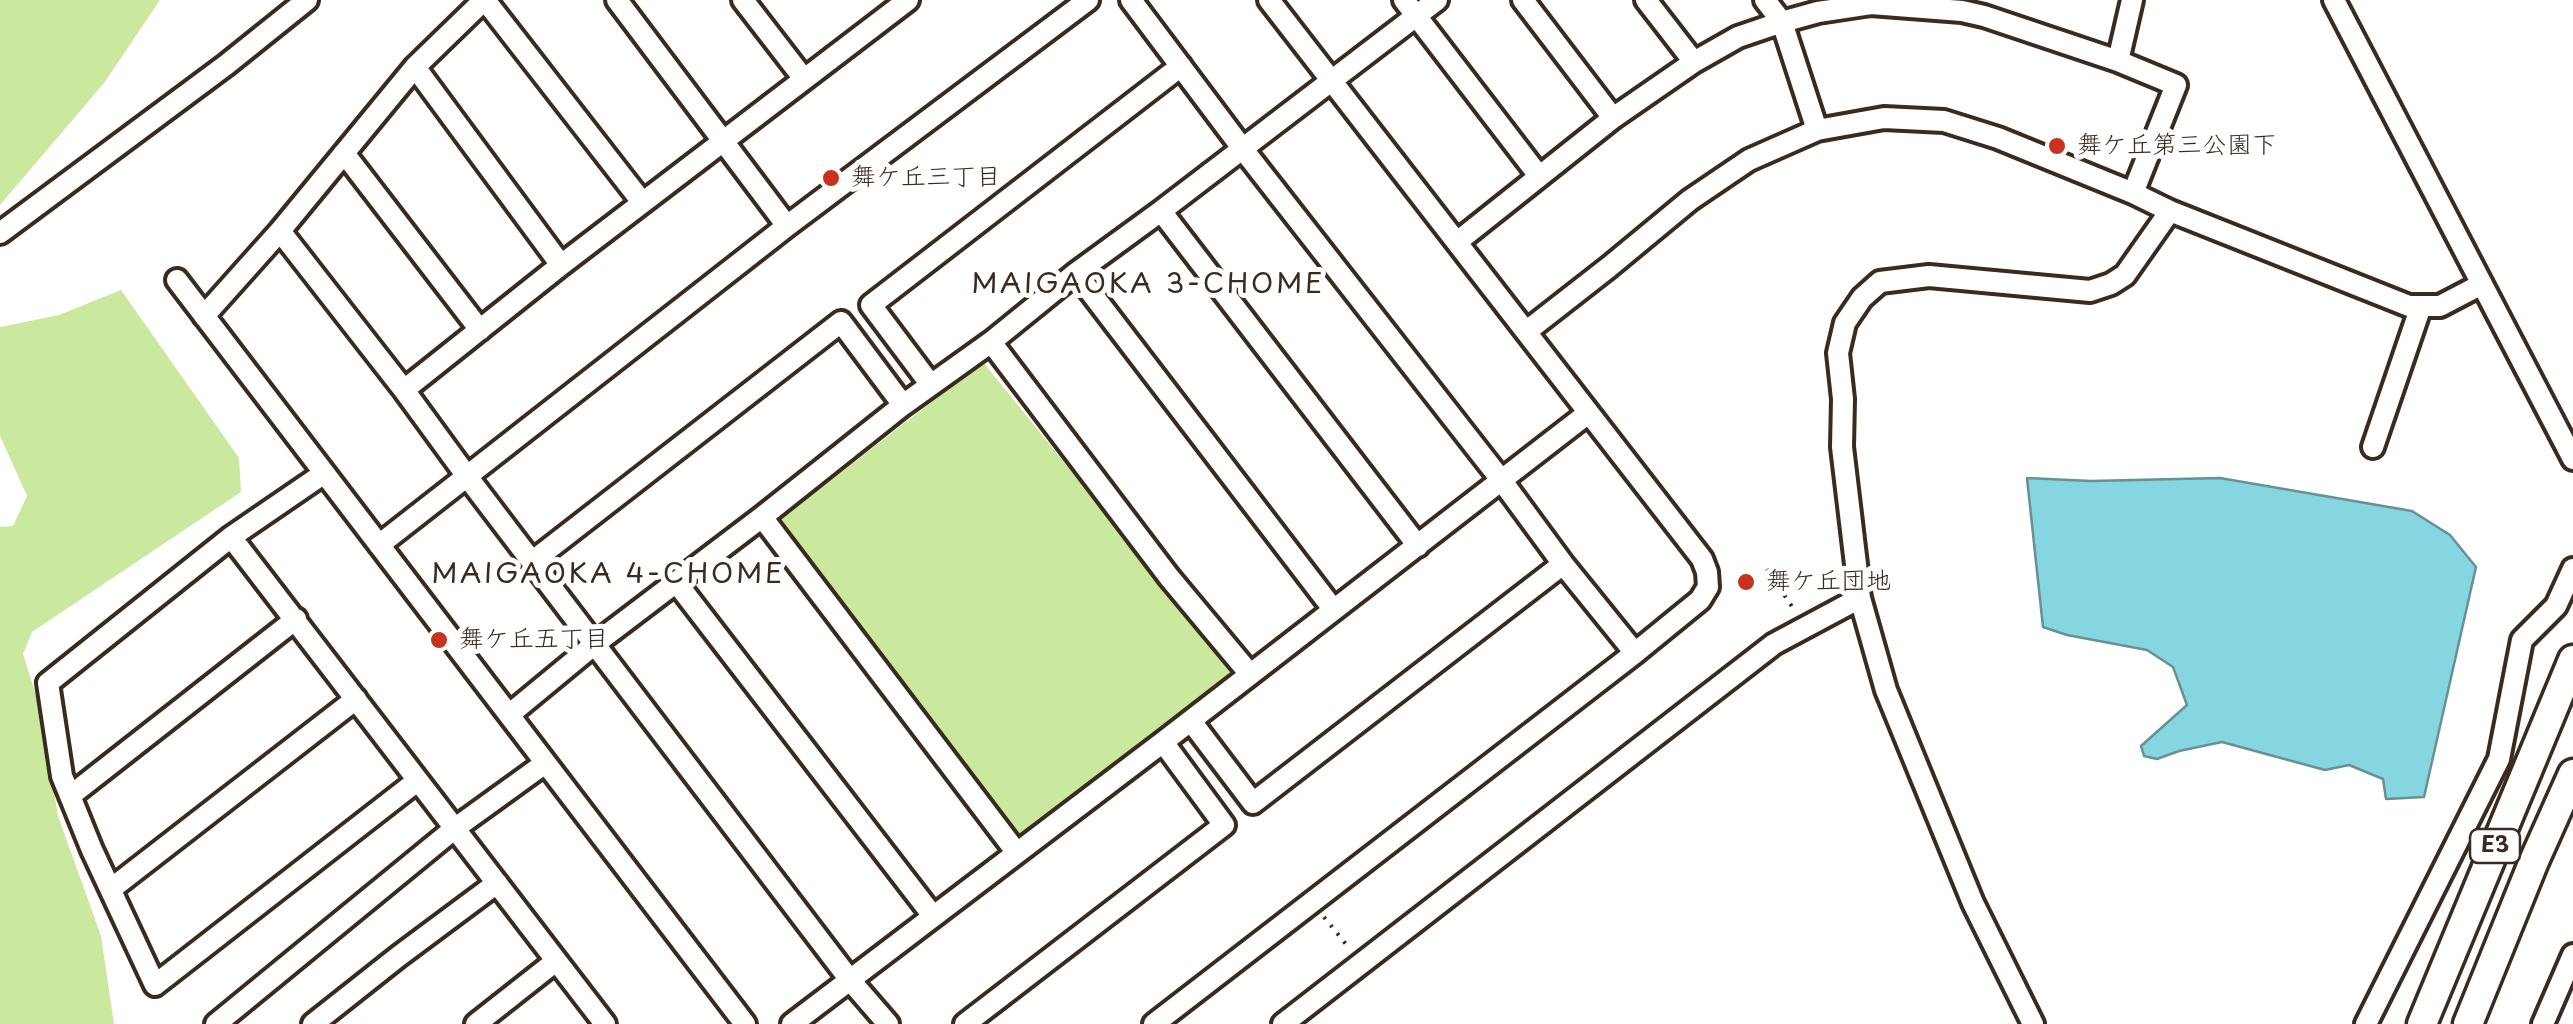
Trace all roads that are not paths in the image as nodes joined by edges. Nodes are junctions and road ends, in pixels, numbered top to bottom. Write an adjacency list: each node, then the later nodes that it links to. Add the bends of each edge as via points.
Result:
1 (307, 0): 38 (street)
2 (484, 0): 23 (street); 33 (street)
3 (617, 0): 28 (street)
4 (743, 0): 24 (street)
5 (908, 0): 16 (street)
6 (1088, 0): 36 (street)
7 (1131, 0): 22 (street)
8 (1269, 0): 25 (street)
9 (1437, 0): 17 (street)
10 (1523, 0): 26 (street)
11 (1646, 0): 21 (street)
12 (1765, 0): 19 (street)
13 (2132, 0): 20 (street)
14 (2334, 0): 43 (street)
15 (1892, 2): 18 (street); 19 (street)
16 (882, 8): 24 (street)
17 (1410, 8): 25 (street); 31 (street)
18 (1986, 8): 20 (street)
19 (1782, 22): 21 (street); 27 (street)
20 (2118, 61): 32 (street, via 2176,84)
21 (1694, 62): 26 (street)
22 (1181, 66): 29 (street); 49 (street, via 871,305)
23 (416, 67): 30 (street); 40 (street)
24 (804, 79): 28 (street)
25 (1331, 79): 29 (street); 39 (street)
26 (1613, 118): 31 (street)
27 (1818, 130): 32 (street, via 1884,118 1944,122); 47 (street, via 1749,160 1690,200)
28 (724, 140): 33 (street); 36 (street)
29 (1242, 148): 34 (street); 58 (street)
30 (344, 154): 37 (street); 46 (street)
31 (1539, 176): 39 (street)
32 (2133, 193): 35 (street)
33 (642, 202): 40 (street)
34 (1161, 211): 41 (street); 62 (street)
35 (2170, 211): 44 (street); 67 (street, via 2125,274 2090,291 1929,276 1880,282 1862,298 1845,323 1838,353)
36 (787, 226): 57 (street)
37 (280, 231): 45 (street); 50 (street)
38 (0, 234)
39 (1457, 242): 47 (street)
40 (561, 264): 46 (street)
41 (1076, 273): 48 (street); 68 (street)
42 (177, 280): 45 (street)
43 (2482, 284): 44 (street, via 2440,306); 53 (street)
44 (2421, 306): 54 (street)
45 (204, 316): 56 (street)
46 (480, 330): 50 (street)
47 (1527, 330): 52 (street)
48 (991, 342): 49 (street); 73 (street, via 1168,578)
49 (931, 385): 51 (street)
50 (404, 390): 57 (street)
51 (904, 405): 59 (street); 63 (street, via 841,322)
52 (1587, 414): 58 (street); 71 (street, via 1708,572 1700,600)
53 (2567, 426): 55 (street)
54 (2372, 447)
55 (2573, 459)
56 (324, 474): 60 (street); 61 (street)
57 (466, 474): 61 (street); 63 (street)
58 (1502, 481): 62 (street); 64 (street)
59 (762, 518): 66 (street); 83 (street)
60 (231, 537): 69 (street); 81 (street, via 48,683)
61 (379, 545): 75 (street)
62 (1418, 546): 68 (street)
63 (534, 561): 70 (street)
64 (1562, 564): 71 (street); 76 (street, via 1253,803)
65 (2573, 569): 101 (street, via 2556,606 2522,640 2499,758)
66 (676, 582): 70 (street); 86 (street)
67 (1860, 598): 99 (street, via 1774,644); 100 (street, via 1886,690 1972,903)
68 (1333, 609): 73 (street)
69 (296, 619): 74 (street); 81 (street)
70 (596, 643): 75 (street); 89 (street)
71 (1634, 653): 98 (street)
72 (2571, 664): 102 (highway, E3)
73 (1249, 673): 76 (street)
74 (356, 700): 80 (street); 85 (street)
75 (510, 714): 78 (street)
76 (1190, 721): 77 (street)
77 (1163, 742): 83 (street); 97 (street, via 1224,825)
78 (544, 764): 82 (street); 94 (street)
79 (2573, 774): 103 (highway, E3)
80 (416, 780): 82 (street); 85 (street, via 155,985)
81 (70, 796): 85 (street)
82 (454, 830): 84 (street); 90 (street)
83 (1017, 853): 86 (street)
84 (497, 884): 88 (street); 91 (street)
85 (111, 888)
86 (933, 916): 89 (street)
87 (2573, 955): 104 (street)
88 (556, 961): 92 (street); 93 (street)
89 (850, 980): 95 (street); 96 (street)
90 (216, 1024)
91 (312, 1024)
92 (476, 1024)
93 (604, 1024)
94 (744, 1024)
95 (792, 1024)
96 (888, 1024)
97 (965, 1024)
98 (1154, 1024)
99 (1283, 1024)
100 (2033, 1024)
101 (2366, 1024)
102 (2422, 1024)
103 (2468, 1024)
104 (2542, 1024)

